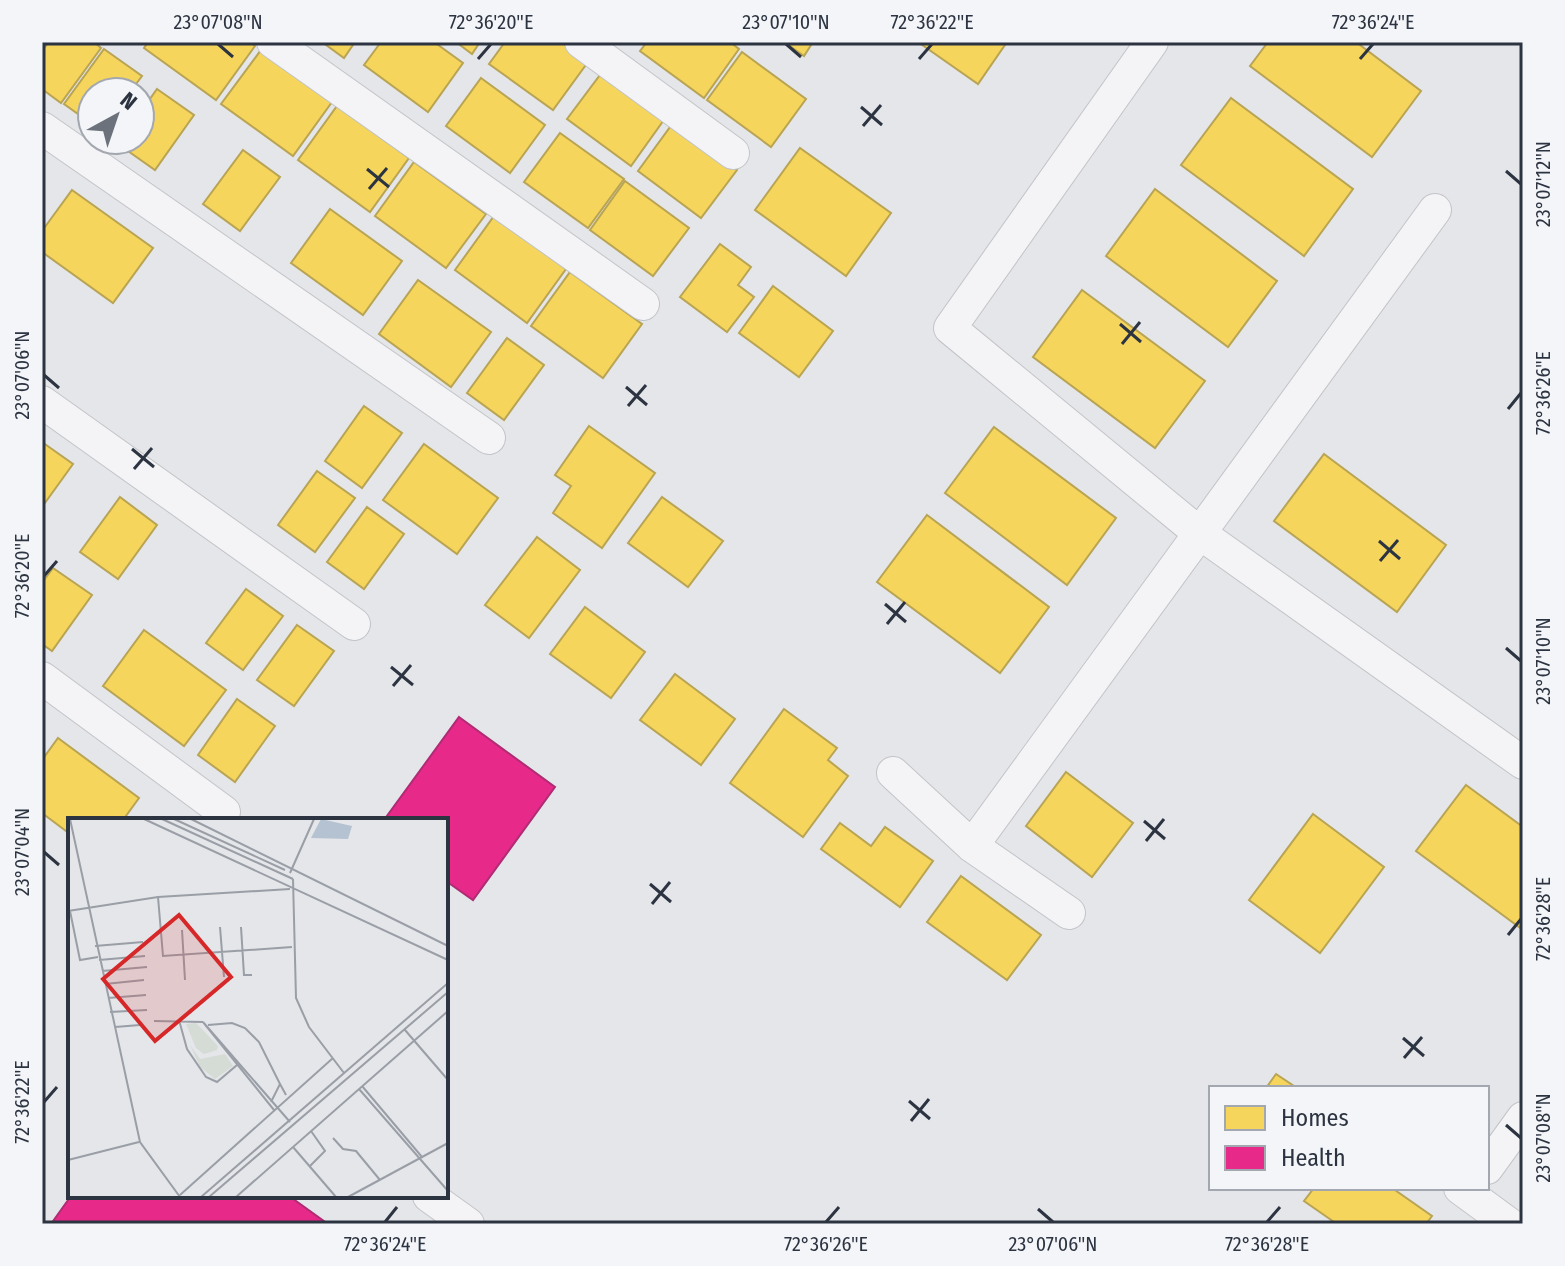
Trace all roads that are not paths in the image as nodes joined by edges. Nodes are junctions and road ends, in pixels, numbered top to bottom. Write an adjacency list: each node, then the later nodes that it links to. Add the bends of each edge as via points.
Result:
1 (273, 42): 7 (street)
2 (581, 42): 5 (street)
3 (1152, 42): 10 (street, via 950,328)
4 (42, 128): 9 (street)
5 (733, 153)
6 (1435, 210): 10 (street)
7 (643, 304)
8 (42, 402): 11 (street)
9 (489, 438)
10 (1198, 532): 13 (street); 16 (street)
11 (354, 624)
12 (42, 678): 15 (street)
13 (1523, 763)
14 (893, 773): 16 (street)
15 (224, 812)
16 (972, 846): 17 (street)
17 (1069, 913)
18 (1523, 1118): 19 (street)
19 (1489, 1163)
20 (1477, 1190): 23 (street)
21 (432, 1198): 22 (street)
22 (468, 1224)
23 (1509, 1224)

